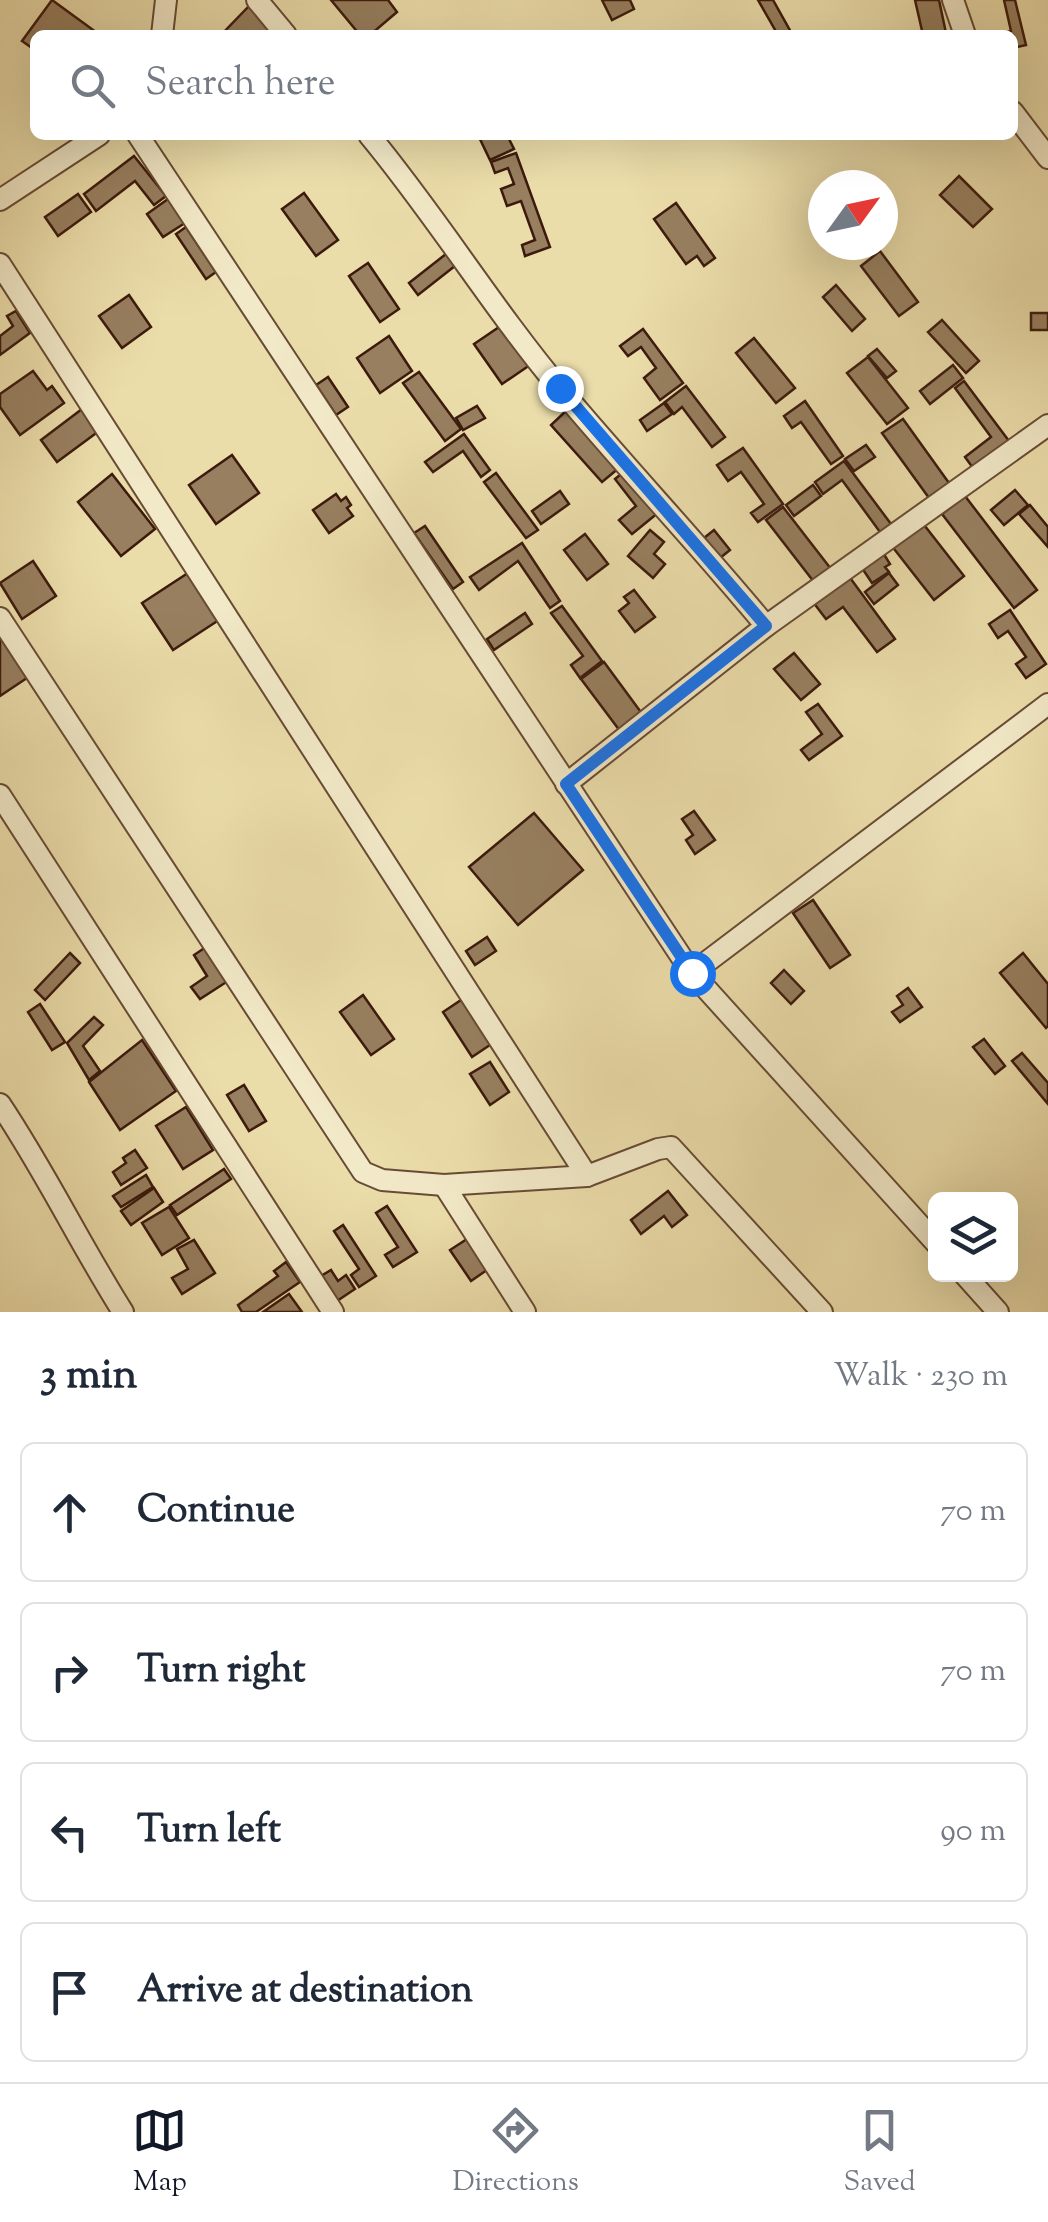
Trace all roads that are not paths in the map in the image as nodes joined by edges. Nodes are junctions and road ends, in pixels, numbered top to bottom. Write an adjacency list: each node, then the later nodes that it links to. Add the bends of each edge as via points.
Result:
1 (166, 0): 4 (street)
2 (257, 0): 5 (street)
3 (953, 0): 6 (street)
4 (163, 30)
5 (282, 30)
6 (963, 30)
7 (1018, 119): 11 (street)
8 (91, 140): 12 (street)
9 (141, 140): 18 (street)
10 (372, 140): 16 (street, via 560,388)
11 (1048, 158)
12 (3, 194)
13 (0, 264): 22 (street)
14 (1047, 426): 16 (street)
15 (0, 618): 23 (street, via 362,1172 382,1180)
16 (766, 626): 18 (street)
17 (1048, 704): 20 (street)
18 (566, 784): 20 (street)
19 (0, 794): 27 (street)
20 (692, 973): 24 (street)
21 (0, 1104): 26 (street)
22 (587, 1176): 23 (street); 29 (street, via 671,1148)
23 (444, 1184): 28 (street)
24 (928, 1234)
25 (971, 1282): 30 (street)
26 (123, 1312)
27 (333, 1312)
28 (524, 1312)
29 (822, 1312)
30 (998, 1312)

